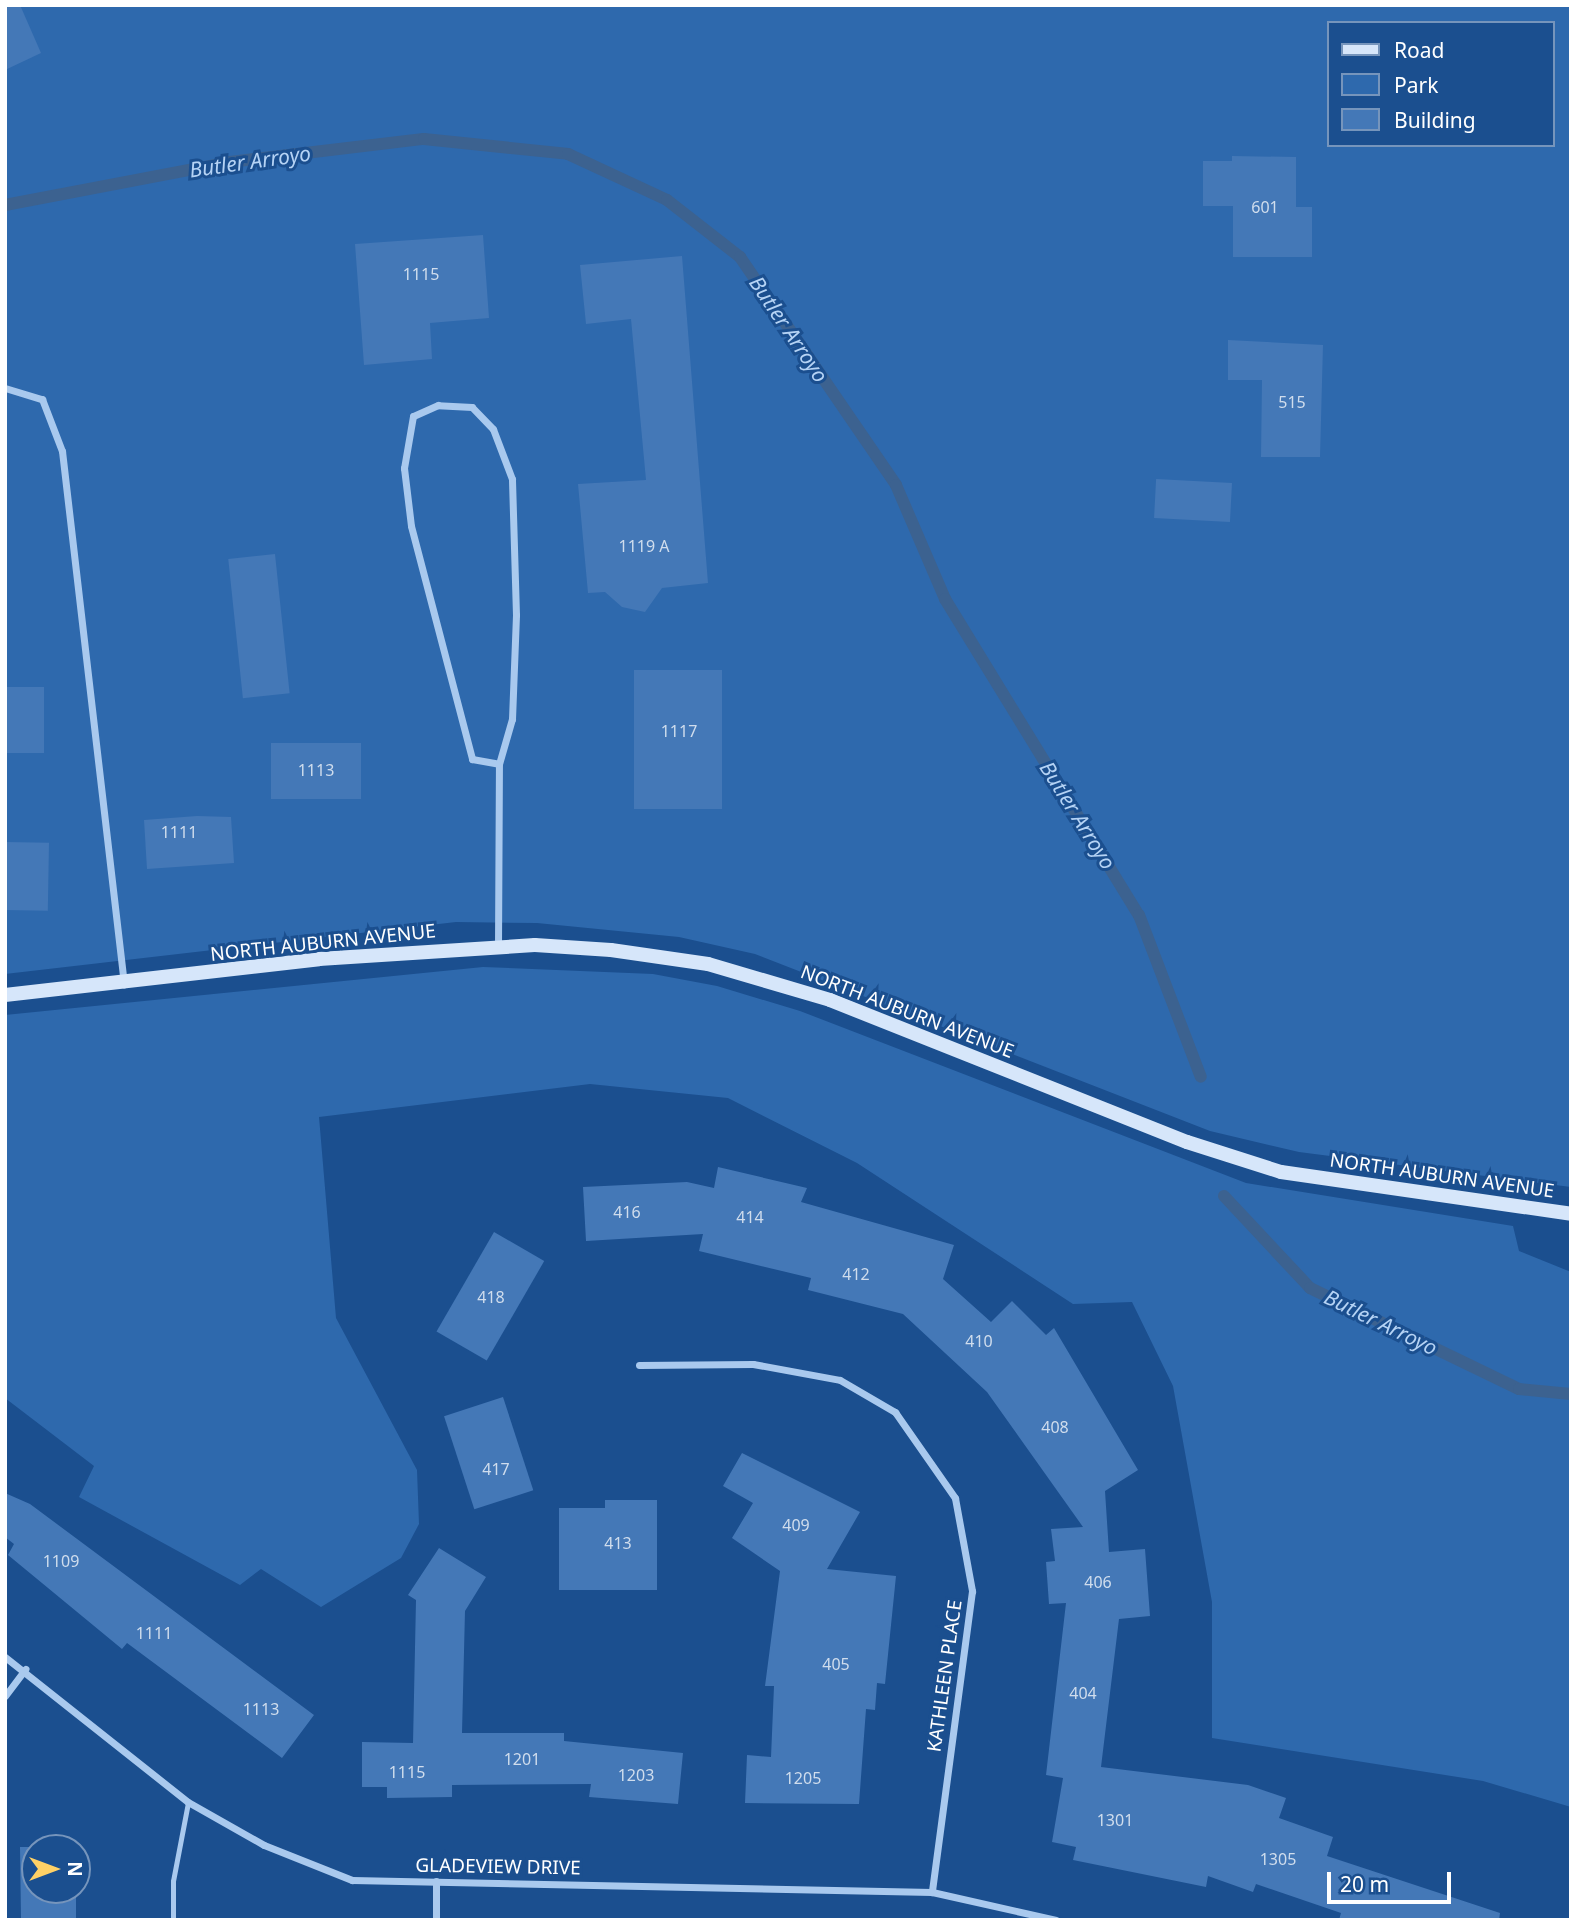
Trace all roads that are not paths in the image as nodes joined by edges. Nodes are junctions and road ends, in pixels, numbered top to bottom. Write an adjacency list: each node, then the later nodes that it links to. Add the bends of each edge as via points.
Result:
1 (5, 388): 4 (street, via 42,399 62,451)
2 (499, 764): 2 (street, via 512,719 512,479 493,429 471,407 438,405 413,416 404,468 411,526 472,759); 3 (street)
3 (498, 947): 4 (main road, NORTH AUBURN AVENUE, via 319,959); 6 (main road, NORTH AUBURN AVENUE, via 611,950 708,964 830,1000 1187,1142 1281,1172)
4 (125, 984): 5 (main road, NORTH AUBURN AVENUE)
5 (5, 995)
6 (1571, 1214)
7 (639, 1365): 13 (street, KATHLEEN PLACE, via 753,1364 840,1380 895,1412 955,1498 972,1591)
8 (5, 1657): 9 (street, GLADEVIEW DRIVE)
9 (25, 1669): 10 (street); 11 (street, GLADEVIEW DRIVE)
10 (5, 1696)
11 (188, 1802): 12 (street, GLADEVIEW DRIVE, via 264,1845 352,1880); 14 (lane, via 173,1881)
12 (436, 1881): 13 (street, GLADEVIEW DRIVE); 15 (street)
13 (932, 1892): 16 (street, GLADEVIEW DRIVE)
14 (173, 1920)
15 (436, 1920)
16 (1056, 1920)

